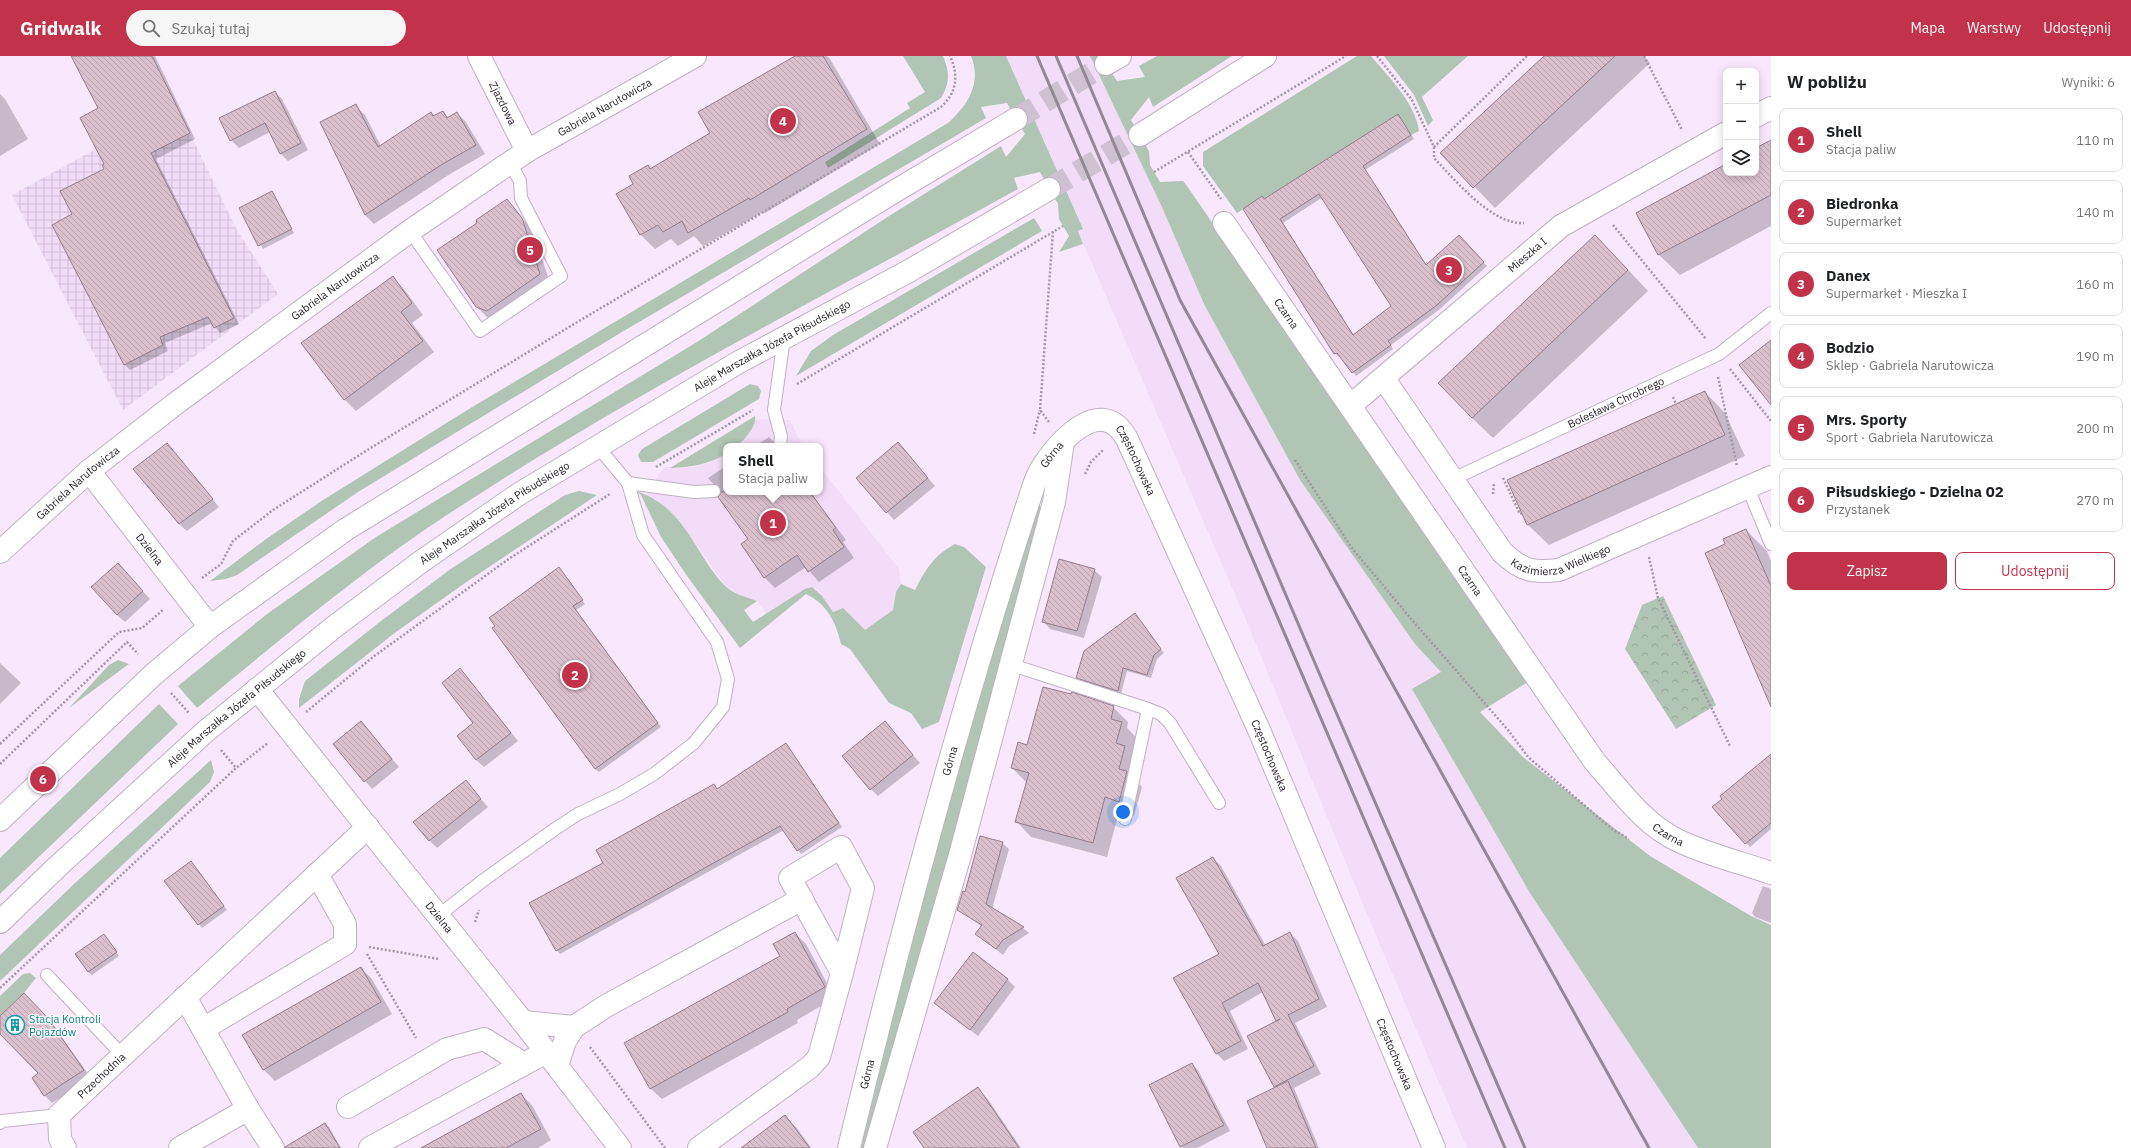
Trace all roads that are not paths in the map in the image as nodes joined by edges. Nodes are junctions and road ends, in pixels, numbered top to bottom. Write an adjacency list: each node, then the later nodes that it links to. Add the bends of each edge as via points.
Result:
1 (479, 56): 9 (street, Zjazdowa)
2 (695, 56): 9 (street, Gabriela Narutowicza)
3 (1265, 56): 7 (street)
4 (1771, 108): 5 (street)
5 (1759, 114)
6 (1016, 119): 28 (street, via 880,200 352,526)
7 (1140, 135)
8 (1723, 135): 15 (street, Mieszka I, via 1561,226)
9 (519, 157): 12 (street, Gabriela Narutowicza); 12 (lane, via 521,198 561,276 480,330)
10 (1049, 189): 14 (street, Aleje Marszałka Józefa Piłsudskiego, via 909,271)
11 (1224, 223): 16 (street, Czarna)
12 (410, 231): 20 (street, Gabriela Narutowicza, via 175,404)
13 (1771, 313): 22 (lane, Bolesława Chrobrego, via 1719,354)
14 (784, 338): 18 (lane, via 774,410 781,436); 19 (street, Aleje Marszałka Józefa Piłsudskiego, via 732,366)
15 (1384, 379): 16 (street, Mieszka I); 22 (street, Kazimierza Wielkiego)
16 (1350, 406): 36 (street, Czarna, via 1595,762 1631,803 1652,823 1678,841)
17 (1063, 442): 29 (street, Górna, via 1054,502); 60 (street, Górna, via 1044,463 1027,506 947,769 886,994); 62 (street, Częstochowska, via 1083,424 1096,420 1115,424 1127,439 1259,730)
18 (780, 443)
19 (598, 447): 24 (lane); 30 (street, Aleje Marszałka Józefa Piłsudskiego, via 519,494 422,561)
20 (89, 471): 27 (street, Gabriela Narutowicza); 28 (street, Dzielna)
21 (1771, 477): 23 (street, Kazimierza Wielkiego)
22 (1453, 479): 23 (street, Kazimierza Wielkiego, via 1502,552 1514,563 1529,571 1544,572 1559,570 1643,534)
23 (1743, 480): 26 (lane)
24 (628, 483): 25 (lane, via 694,492); 39 (lane, via 642,535 717,642 728,679 723,707 694,743 654,774 555,829)
25 (714, 491)
26 (1771, 544)
27 (0, 552)
28 (210, 627): 34 (street, via 154,674)
29 (1009, 664): 31 (lane); 61 (street, Górna, via 960,855)
30 (257, 689): 35 (street, Dzielna); 40 (street, Aleje Marszałka Józefa Piłsudskiego, via 206,731)
31 (1148, 709): 32 (lane, via 1161,714 1170,723); 33 (lane)
32 (1219, 803)
33 (1125, 819)
34 (0, 820)
35 (368, 827): 37 (street); 39 (street, Dzielna)
36 (1771, 873)
37 (317, 874): 43 (street); 45 (street, via 354,945)
38 (802, 899): 41 (street); 41 (street, via 790,878 841,847 863,888); 46 (street, via 606,1006)
39 (438, 916): 44 (street, Dzielna)
40 (0, 922)
41 (842, 973): 59 (street, via 822,1050 815,1063)
42 (47, 975): 47 (lane, Przechodnia)
43 (185, 997): 45 (street); 47 (street)
44 (523, 1022): 46 (street); 48 (street, Dzielna)
45 (203, 1029): 51 (street)
46 (581, 1035): 48 (street, via 565,1041)
47 (123, 1056): 52 (street, Przechodnia)
48 (552, 1059): 49 (street); 58 (street, Dzielna)
49 (524, 1064): 50 (street, via 484,1039 447,1049); 57 (street)
50 (348, 1107)
51 (248, 1109): 55 (street); 56 (street)
52 (59, 1115): 53 (lane); 54 (street, via 60,1139)
53 (0, 1123)
54 (65, 1148)
55 (180, 1148)
56 (273, 1148)
57 (370, 1148)
58 (620, 1148)
59 (700, 1148)
60 (849, 1148)
61 (875, 1148)
62 (1434, 1148)

